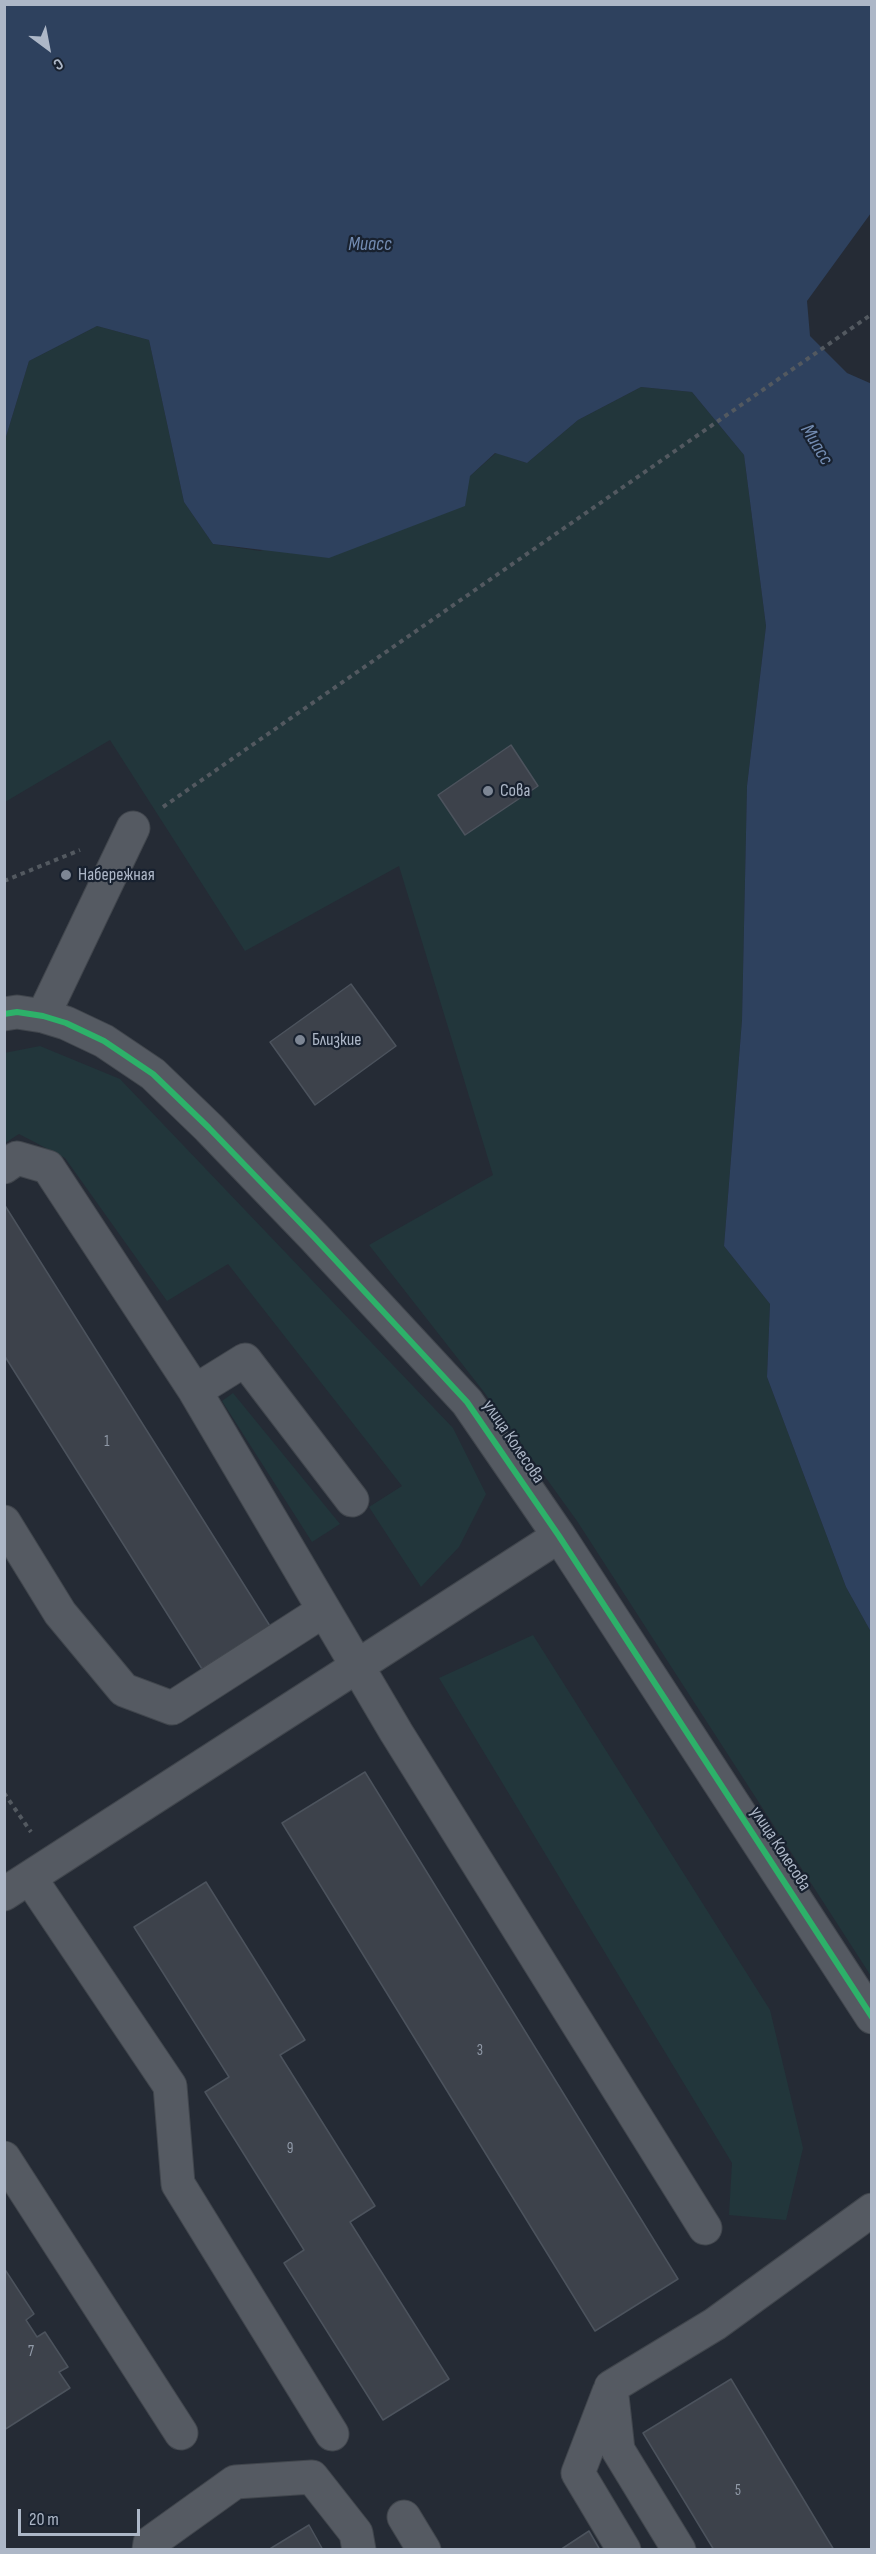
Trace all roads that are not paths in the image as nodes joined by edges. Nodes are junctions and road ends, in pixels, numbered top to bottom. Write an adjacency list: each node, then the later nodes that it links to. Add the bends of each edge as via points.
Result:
1 (133, 828): 3 (street)
2 (4, 1014): 3 (street, улица Колесова)
3 (43, 1016): 8 (street, улица Колесова, via 114,1047 153,1074 208,1128 467,1401)
4 (4, 1167): 5 (street, via 17,1158 48,1167)
5 (195, 1391): 6 (street, via 245,1360); 9 (street)
6 (352, 1500)
7 (4, 1522): 9 (street, via 60,1613 124,1690 172,1708)
8 (559, 1536): 10 (street); 12 (street, улица Колесова)
9 (323, 1611): 10 (street)
10 (357, 1666): 11 (street); 15 (street)
11 (29, 1879): 18 (street, via 170,2086 178,2184)
12 (872, 2017)
13 (4, 2158): 17 (street)
14 (872, 2210): 16 (street, via 715,2324)
15 (705, 2228)
16 (611, 2388): 23 (street, via 578,2473); 24 (street, via 618,2450)
17 (181, 2433)
18 (332, 2434)
19 (404, 2517): 22 (street)
20 (149, 2550): 21 (street, via 150,2543 235,2482 312,2477 356,2533)
21 (359, 2550)
22 (424, 2550)
23 (624, 2550)
24 (679, 2550)

